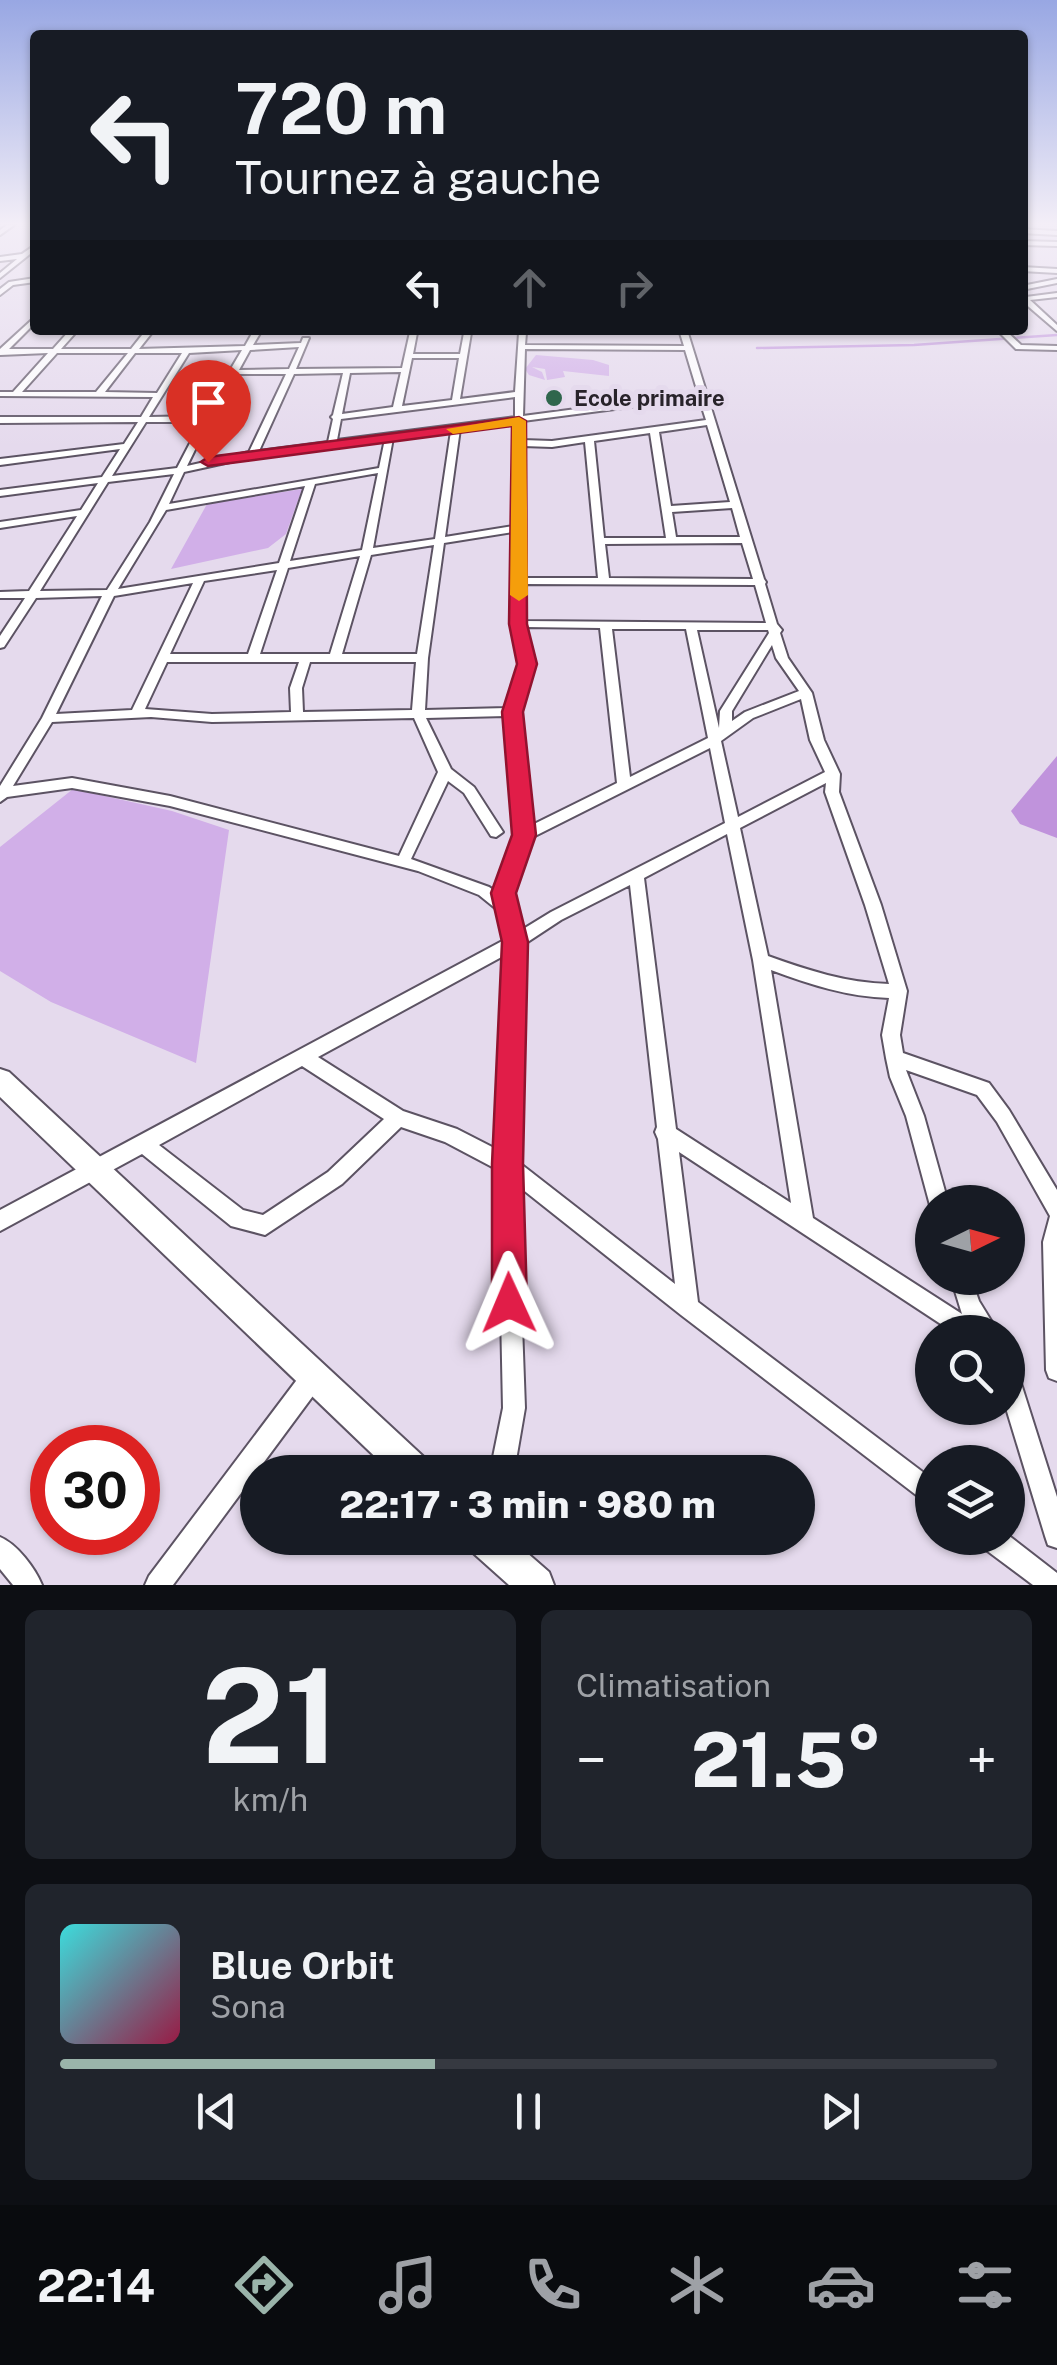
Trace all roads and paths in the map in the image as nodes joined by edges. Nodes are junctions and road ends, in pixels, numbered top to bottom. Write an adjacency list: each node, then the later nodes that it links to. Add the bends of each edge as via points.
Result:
1 (1028, 303): 3 (street)
2 (30, 323): 21 (street)
3 (1057, 329)
4 (70, 335): 19 (street)
5 (146, 335): 20 (street)
6 (255, 335): 18 (street)
7 (308, 335): 14 (street)
8 (413, 335): 23 (street)
9 (467, 335): 24 (street)
10 (621, 335): 15 (street)
11 (685, 335): 16 (street)
12 (1006, 335): 17 (street, via 1020,347)
13 (523, 336): 15 (street); 32 (street)
14 (304, 345): 18 (street); 26 (street)
15 (627, 348): 16 (street)
16 (689, 348): 34 (street)
17 (1057, 348)
18 (247, 350): 22 (street); 27 (street)
19 (56, 351): 20 (street); 21 (street); 30 (street)
20 (133, 351): 22 (street); 31 (street)
21 (1, 352)
22 (187, 352): 33 (street)
23 (408, 356): 24 (street); 25 (street)
24 (464, 356): 35 (street)
25 (405, 370): 28 (street); 36 (street)
26 (292, 371): 27 (street); 28 (street); 50 (street)
27 (236, 372): 38 (street)
28 (347, 372): 37 (street)
29 (0, 394): 30 (street)
30 (15, 394): 31 (street)
31 (99, 394): 33 (street)
32 (518, 394): 35 (street); 41 (street)
33 (158, 395): 40 (street)
34 (703, 395): 41 (street); 42 (street)
35 (456, 401): 36 (street)
36 (397, 408): 37 (street)
37 (335, 416): 49 (street)
38 (206, 419): 40 (street); 52 (street)
39 (0, 420): 40 (street)
40 (145, 420): 48 (street)
41 (519, 421): 43 (street); 47 (street)
42 (712, 422): 44 (street); 57 (street)
43 (456, 429): 45 (street); 66 (street)
44 (654, 430): 46 (street); 59 (street)
45 (389, 439): 49 (street); 53 (street)
46 (588, 439): 47 (street); 63 (street)
47 (519, 442): 62 (street)
48 (126, 446): 51 (street); 54 (street)
49 (330, 446): 50 (street)
50 (253, 454): 52 (street)
51 (0, 462)
52 (182, 470): 54 (street); 58 (street)
53 (381, 470): 55 (street); 67 (street)
54 (105, 479): 56 (street); 60 (street)
55 (310, 481): 58 (street); 68 (street)
56 (0, 493)
57 (737, 505): 59 (street); 65 (street)
58 (163, 508): 73 (street)
59 (666, 509): 64 (street)
60 (86, 512): 61 (street); 75 (street)
61 (0, 526)
62 (520, 528): 66 (street); 70 (street)
63 (600, 540): 64 (street); 71 (street)
64 (672, 540): 65 (street)
65 (748, 540): 72 (street)
66 (441, 541): 67 (street); 85 (street)
67 (366, 552): 68 (street); 82 (street)
68 (284, 563): 69 (street); 84 (street)
69 (201, 577): 73 (street); 83 (street)
70 (520, 581): 71 (street); 76 (street)
71 (604, 582): 72 (street)
72 (761, 582): 79 (street)
73 (110, 593): 75 (street); 91 (street)
74 (0, 595): 75 (street)
75 (35, 595): 80 (street)
76 (518, 624): 77 (street); 87 (street, via 526,676)
77 (606, 627): 78 (street); 95 (street)
78 (691, 627): 79 (street); 92 (street)
79 (775, 628): 86 (street, via 782,658); 92 (street)
80 (0, 645)
81 (306, 657): 82 (street); 84 (street); 90 (street, via 296,688)
82 (336, 657): 85 (street)
83 (165, 658): 84 (street); 89 (street)
84 (253, 658)
85 (422, 658): 88 (street)
86 (806, 693): 92 (street); 94 (street)
87 (512, 712): 88 (street); 99 (street)
88 (418, 713): 90 (street); 93 (street)
89 (137, 714): 90 (street); 91 (street)
90 (297, 714)
91 (48, 718): 96 (street)
92 (719, 735): 95 (street); 97 (street)
93 (445, 772): 98 (street, via 469,790); 100 (street)
94 (832, 783): 97 (street); 105 (street)
95 (624, 784): 99 (street)
96 (1, 795): 102 (street, via 72,783 170,801 438,872)
97 (732, 827): 101 (street); 104 (street)
98 (496, 832)
99 (524, 835): 102 (street, via 509,870)
100 (406, 855)
101 (636, 876): 103 (street); 110 (street)
102 (504, 907): 103 (street)
103 (515, 942): 106 (street); 112 (street)
104 (761, 960): 105 (street, via 850,988); 118 (street)
105 (899, 991): 107 (street, via 891,1035)
106 (301, 1056): 109 (street); 111 (street)
107 (896, 1058): 114 (street); 115 (street, via 983,1090)
108 (0, 1080): 113 (street)
109 (398, 1118): 111 (street, via 336,1178 255,1226 238,1220); 112 (street)
110 (664, 1132): 118 (street); 119 (street)
111 (142, 1143): 113 (street)
112 (508, 1164): 119 (street); 125 (street, via 514,1408)
113 (97, 1168): 116 (street); 122 (street)
114 (933, 1185)
115 (1057, 1209)
116 (0, 1221)
117 (1057, 1224): 121 (street)
118 (804, 1225): 120 (street)
119 (688, 1308): 126 (street)
120 (944, 1315)
121 (1057, 1370)
122 (313, 1376): 124 (street); 132 (street)
123 (1023, 1425): 127 (street)
124 (397, 1455)
125 (505, 1455)
126 (915, 1481)
127 (1057, 1536)
128 (0, 1549): 131 (street)
129 (503, 1555): 133 (street)
130 (1013, 1555): 134 (street)
131 (29, 1585)
132 (158, 1585)
133 (536, 1585)
134 (1053, 1585)

